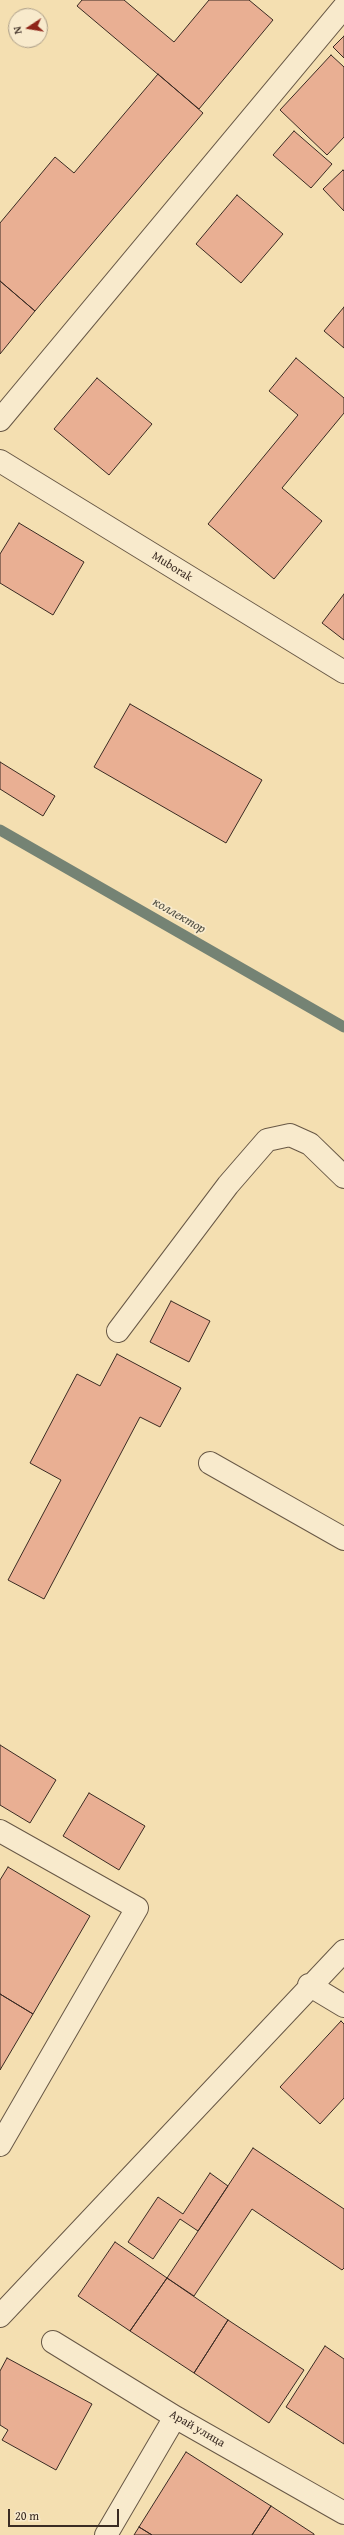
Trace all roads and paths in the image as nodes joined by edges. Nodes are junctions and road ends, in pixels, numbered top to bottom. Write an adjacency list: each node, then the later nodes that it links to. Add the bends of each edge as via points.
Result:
1 (344, 7): 2 (street)
2 (0, 420)
3 (0, 461): 4 (street, Muborak)
4 (344, 672)
5 (344, 1177): 6 (street, via 310,1144 290,1135 267,1140 228,1185)
6 (118, 1331)
7 (210, 1463): 8 (street)
8 (344, 1539)
9 (0, 1831): 13 (street, via 137,1908)
10 (344, 1951): 11 (street)
11 (309, 1985): 12 (street); 14 (street)
12 (344, 2006)
13 (0, 2145)
14 (0, 2316)
15 (53, 2342): 16 (street, Арай улица)
16 (175, 2417): 17 (street, Арай улица); 18 (street)
17 (344, 2513)
18 (106, 2535)

